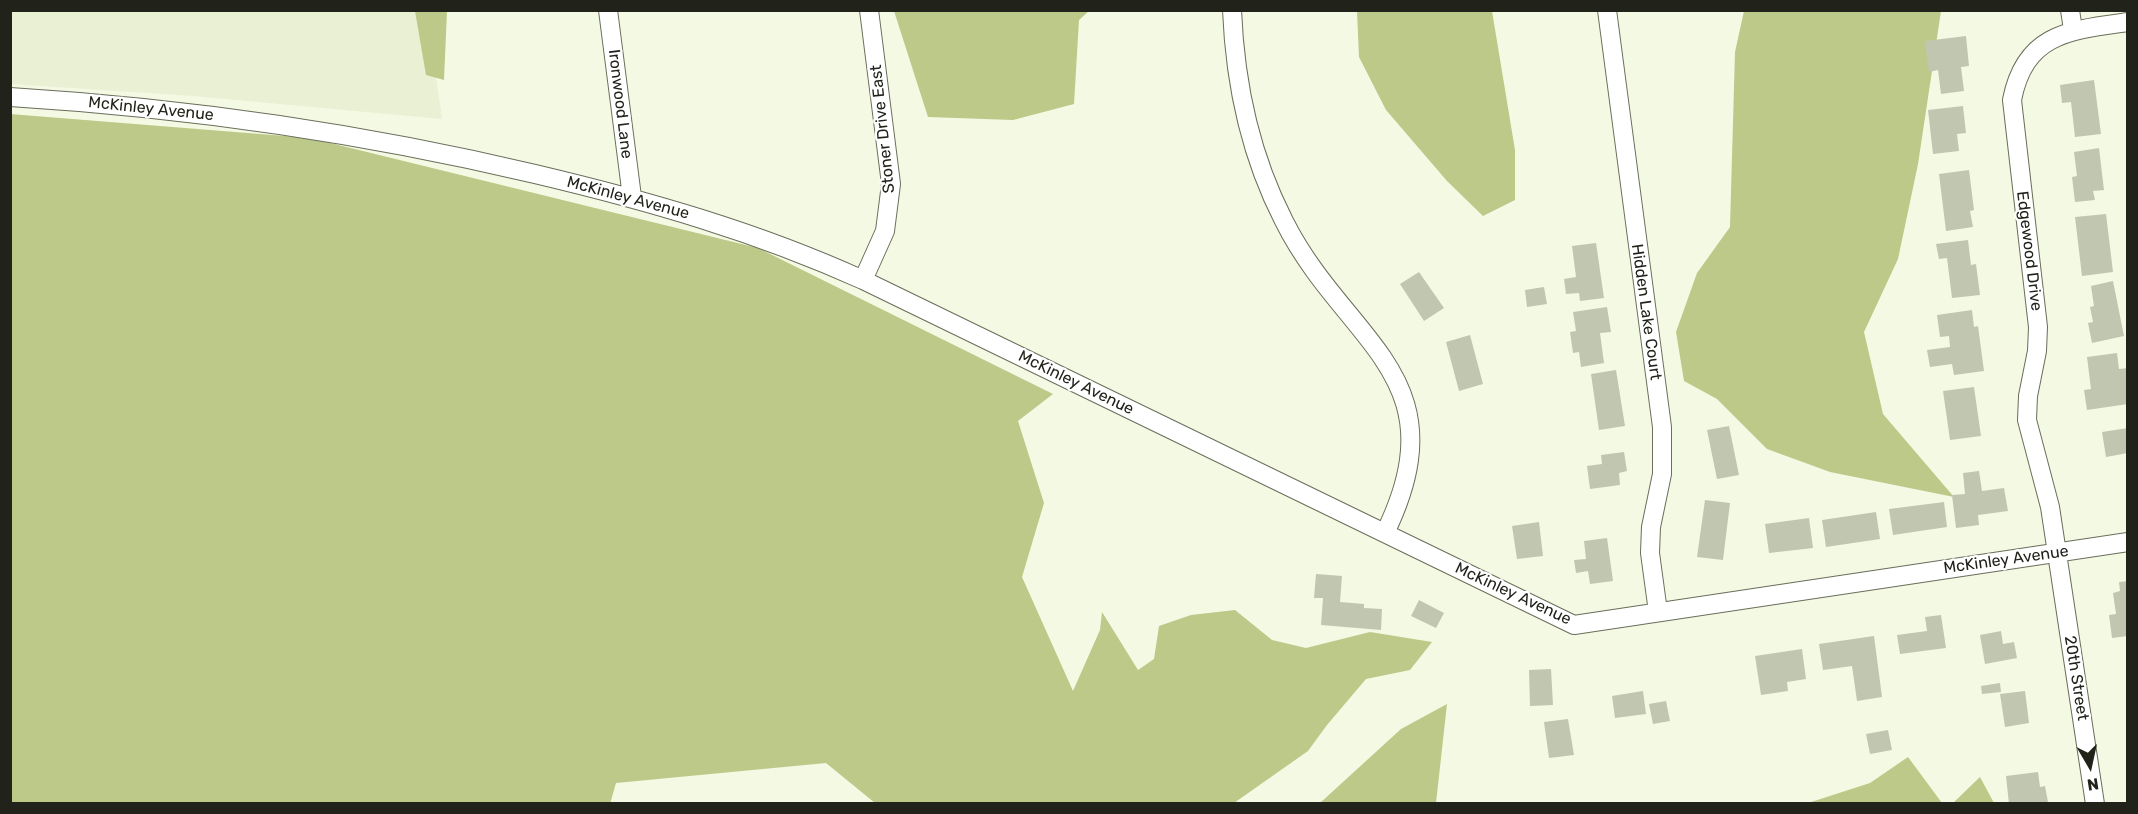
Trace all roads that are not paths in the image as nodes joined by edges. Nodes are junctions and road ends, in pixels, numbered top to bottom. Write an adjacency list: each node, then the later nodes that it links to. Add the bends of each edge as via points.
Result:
1 (608, 10): 9 (street, Ironwood Lane)
2 (869, 10): 10 (street, Stoner Drive East, via 891,184 885,231)
3 (1232, 10): 11 (street, via 1239,91 1266,182 1307,261 1332,297 1388,362 1407,410 1410,465 1405,489)
4 (1607, 10): 14 (street, Hidden Lake Court, via 1662,427 1662,474 1651,526 1650,553)
5 (2070, 10): 7 (street)
6 (2127, 22): 7 (street, Edgewood Drive)
7 (2073, 30): 13 (street, Edgewood Drive, via 2033,52 2022,67 2012,100 2038,327 2028,396 2028,433 2043,475)
8 (10, 97): 9 (street, McKinley Avenue, via 155,108 351,135)
9 (632, 197): 10 (street, McKinley Avenue, via 734,227)
10 (863, 280): 11 (street, McKinley Avenue)
11 (1385, 533): 14 (street, McKinley Avenue, via 1574,625)
12 (2127, 542): 13 (street, McKinley Avenue)
13 (2056, 553): 14 (street, McKinley Avenue); 15 (street, 20th Street)
14 (1658, 612)
15 (2095, 804)

